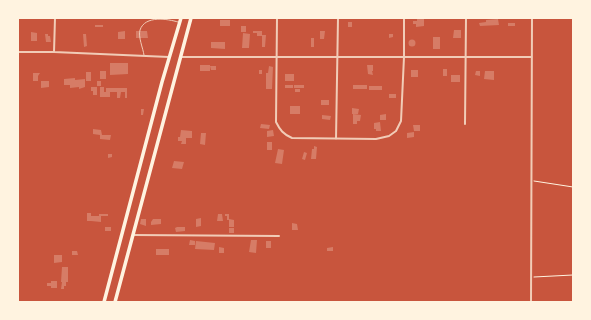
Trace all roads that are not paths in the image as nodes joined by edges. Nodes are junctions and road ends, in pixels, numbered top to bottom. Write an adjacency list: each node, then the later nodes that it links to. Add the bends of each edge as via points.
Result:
1 (55, 18): 10 (street)
2 (191, 18): 12 (highway)
3 (276, 18): 13 (street)
4 (338, 18): 14 (street)
5 (404, 18): 15 (street)
6 (466, 18): 16 (street)
7 (532, 18): 17 (street)
8 (180, 20): 11 (lane, via 163,18 144,24 140,30 140,38); 18 (highway)
9 (18, 52): 10 (street)
10 (54, 52): 11 (street)
11 (145, 56): 18 (street)
12 (181, 57): 13 (street); 21 (highway)
13 (276, 57): 14 (street); 20 (street, via 276,122 279,128 292,138)
14 (338, 57): 15 (street); 20 (street)
15 (404, 57): 16 (street); 20 (street, via 401,121 396,131 389,136 376,139)
16 (466, 57): 17 (street); 19 (street)
17 (532, 57): 25 (street)
18 (169, 58): 23 (highway)
19 (465, 124)
20 (336, 139)
21 (133, 235): 22 (street); 24 (highway)
22 (279, 236)
23 (104, 302)
24 (114, 302)
25 (531, 302)

